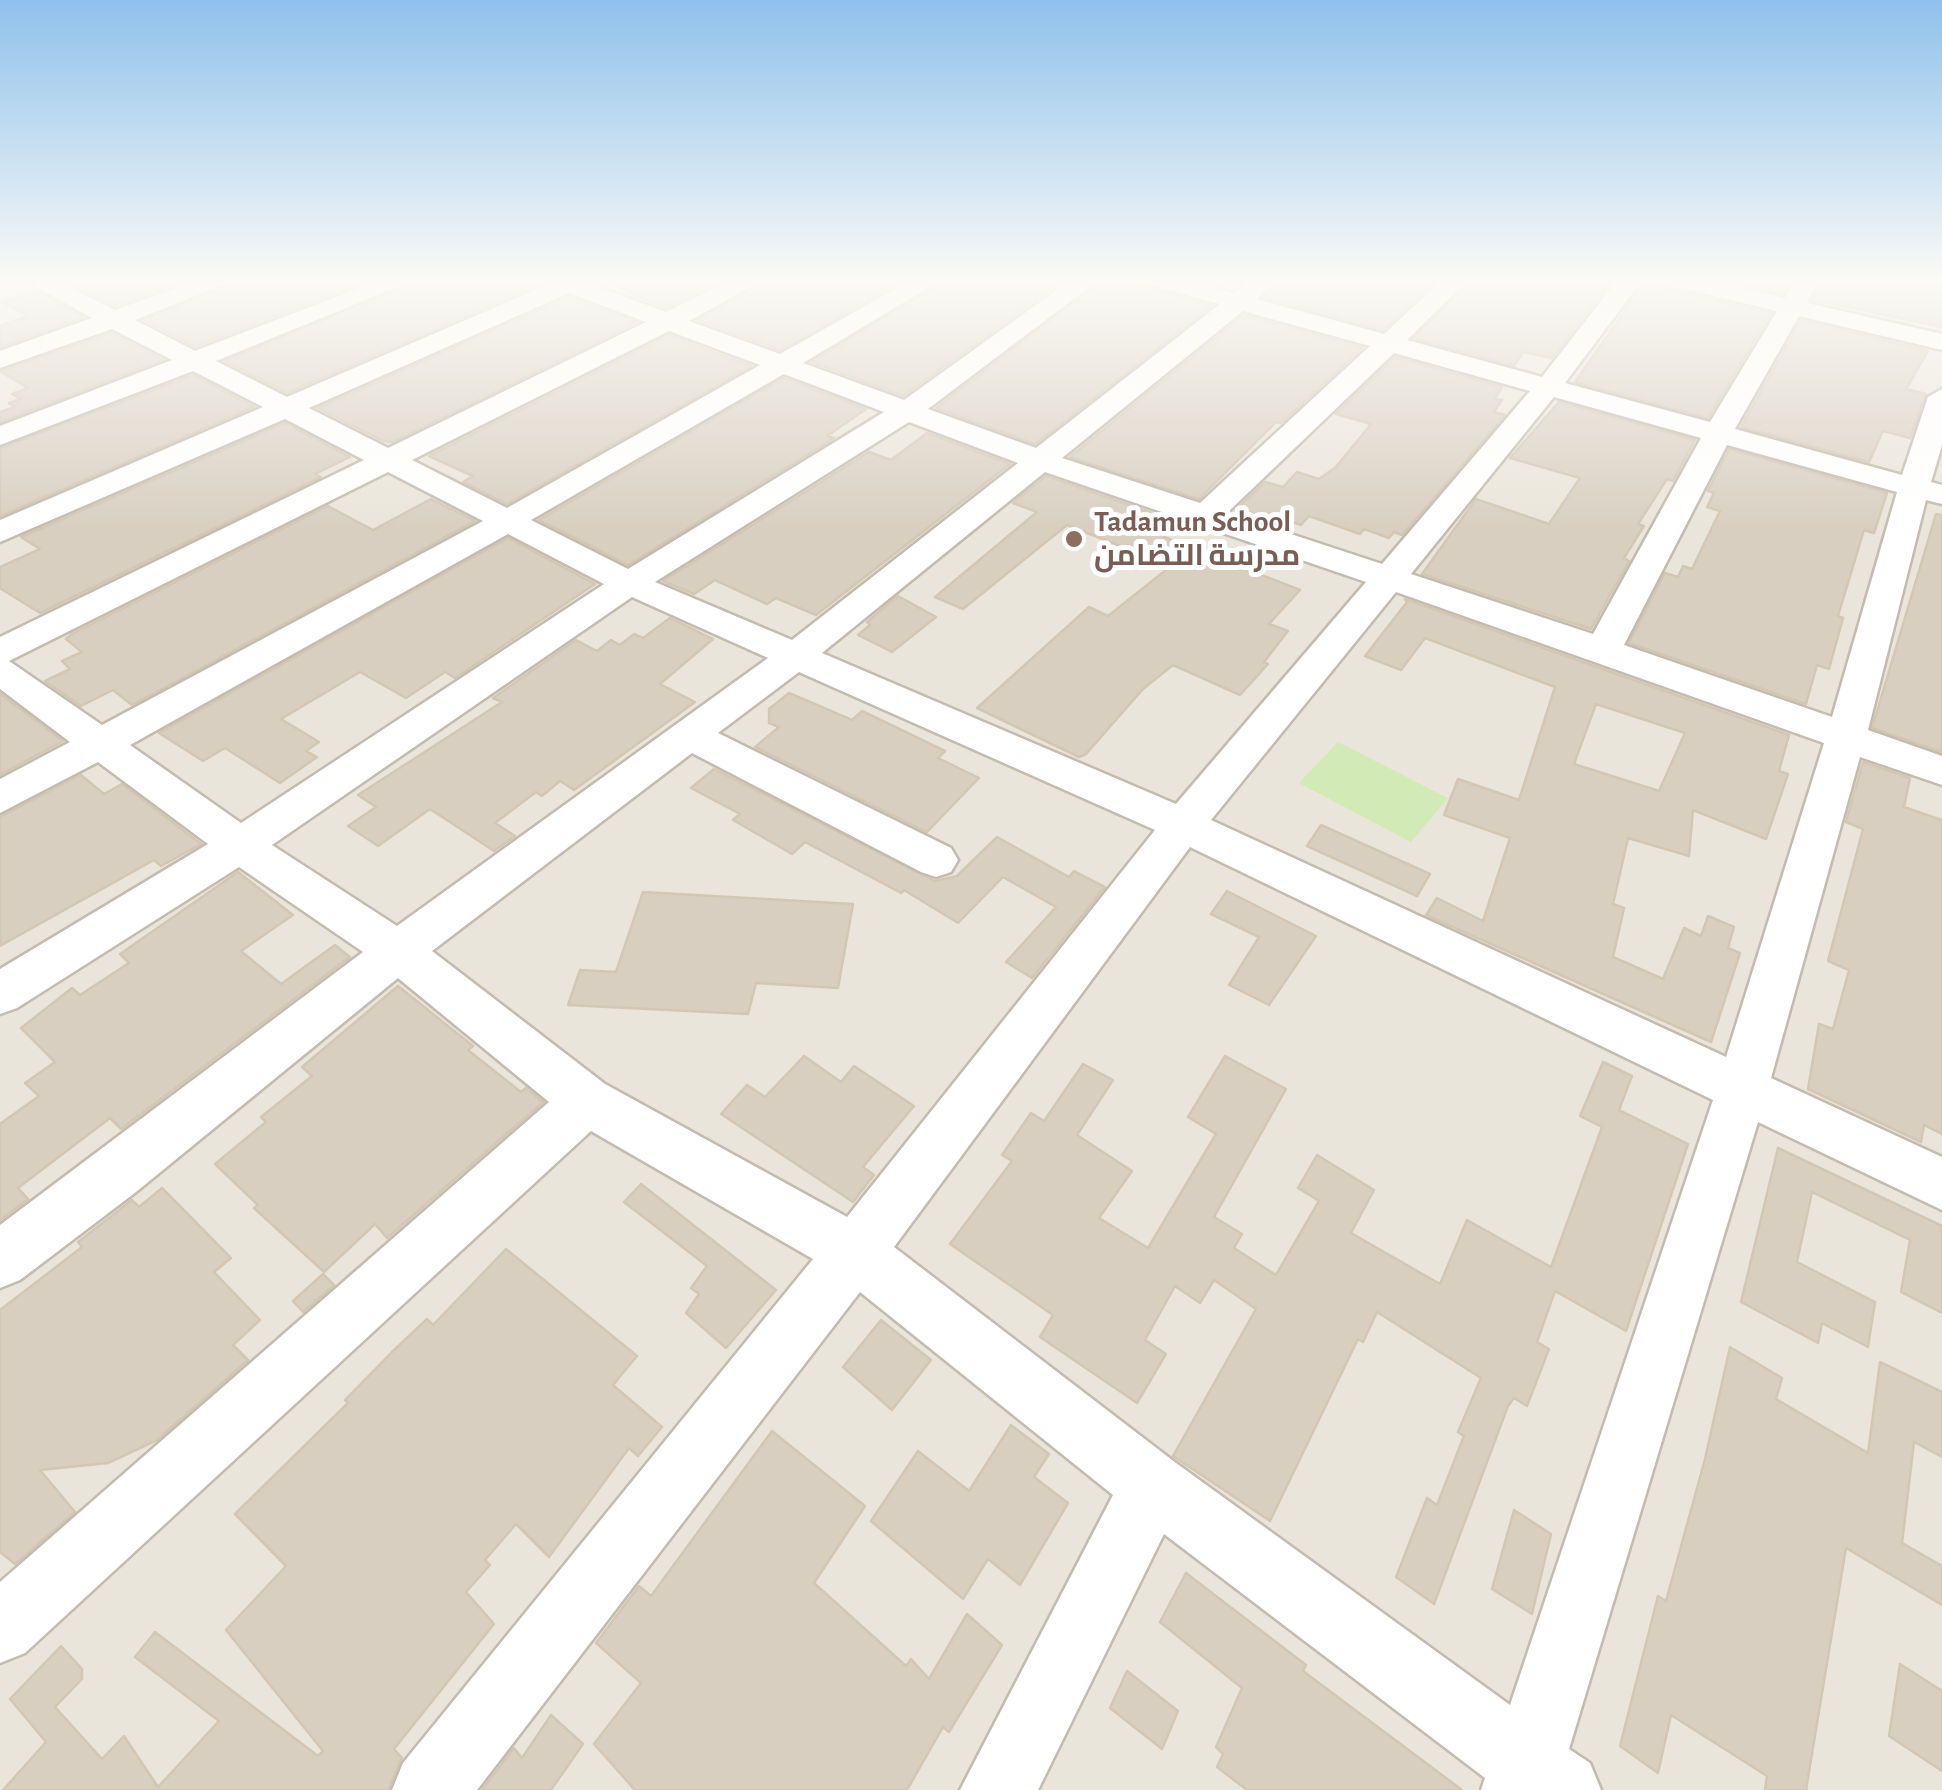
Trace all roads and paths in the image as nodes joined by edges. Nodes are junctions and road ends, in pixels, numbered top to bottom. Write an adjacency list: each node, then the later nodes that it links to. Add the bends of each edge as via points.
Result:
1 (188, 363): 18 (street)
2 (204, 363): 15 (street)
3 (386, 363): 15 (street)
4 (587, 363): 19 (street)
5 (782, 363): 12 (street)
6 (973, 363): 16 (street)
7 (1162, 363): 20 (street)
8 (1366, 363): 22 (street)
9 (1456, 363): 13 (street)
10 (1567, 363): 13 (street)
11 (1759, 363): 17 (street)
12 (786, 364): 16 (street); 23 (street)
13 (1548, 387): 17 (street); 25 (street)
14 (1942, 397): 21 (street)
15 (286, 407): 19 (street); 24 (street)
16 (908, 410): 20 (street); 26 (street)
17 (1719, 432): 21 (street); 27 (street)
18 (0, 436)
19 (386, 461): 23 (street); 28 (street)
20 (1042, 461): 22 (street); 29 (street)
21 (1929, 492): 32 (street, via 1888,570)
22 (1206, 515): 25 (street)
23 (507, 521): 26 (street); 33 (street)
24 (0, 532)
25 (1391, 577): 27 (street); 36 (street)
26 (628, 582): 29 (street); 37 (street)
27 (1602, 650): 32 (street)
28 (0, 652)
29 (798, 654): 31 (street); 36 (street)
30 (0, 671): 33 (street)
31 (689, 734): 38 (street); 39 (street)
32 (1846, 737): 34 (street); 41 (street)
33 (102, 742): 35 (street); 37 (street)
34 (1942, 771)
35 (0, 798)
36 (1183, 825): 41 (street); 44 (street)
37 (240, 844): 39 (street); 40 (street)
38 (936, 860)
39 (398, 950): 42 (street); 45 (street)
40 (0, 994)
41 (1742, 1090): 43 (street); 48 (street)
42 (587, 1101): 44 (street); 47 (street)
43 (1942, 1184)
44 (856, 1252): 46 (street); 49 (street)
45 (0, 1260)
46 (1152, 1486): 48 (street); 50 (street)
47 (0, 1628)
48 (1536, 1781)
49 (430, 1790)
50 (998, 1790)

